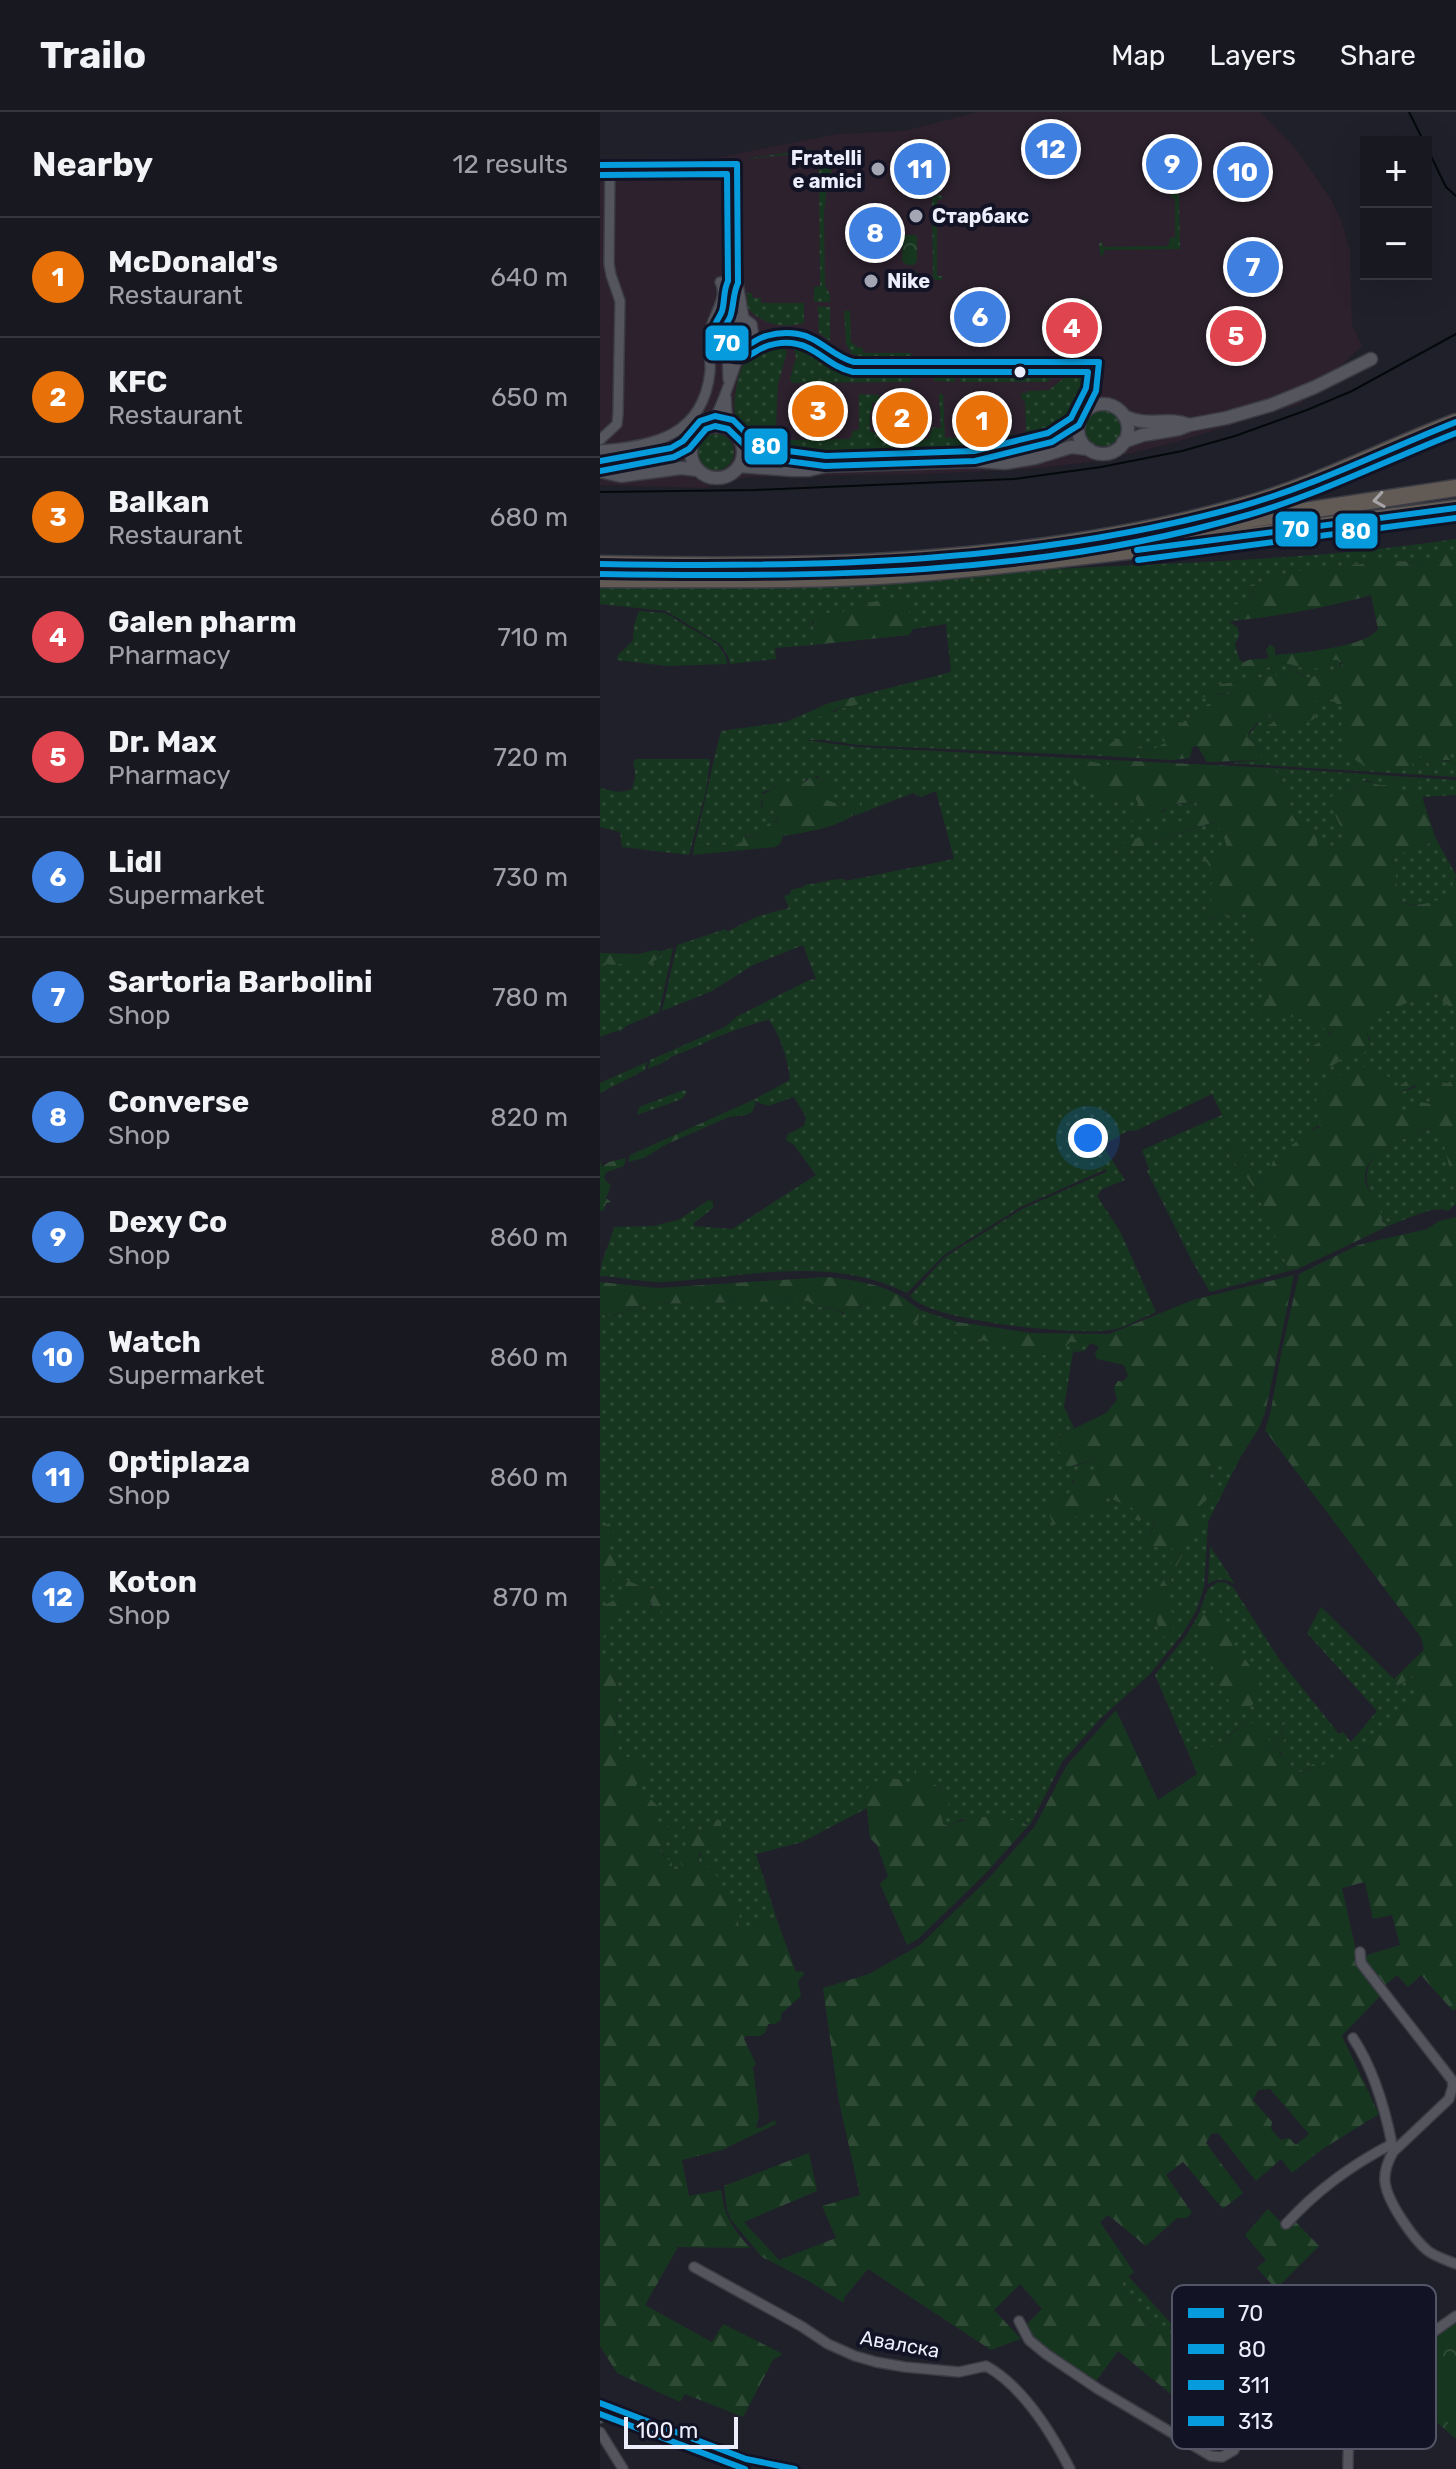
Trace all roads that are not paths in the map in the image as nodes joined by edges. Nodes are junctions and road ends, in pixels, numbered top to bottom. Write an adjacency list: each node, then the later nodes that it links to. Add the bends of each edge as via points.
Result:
1 (605, 166): 2 (street, via 737,164); 16 (street, via 609,264 620,301 618,419)
2 (738, 283): 3 (street); 4 (street); 21 (street, via 720,282 723,295 710,331 710,375 697,413 678,432 654,443)
3 (731, 318): 4 (street); 5 (street, via 723,329)
4 (744, 318): 6 (street, via 754,333)
5 (727, 345): 6 (street); 8 (street)
6 (742, 348): 8 (street)
7 (1371, 359): 13 (street, via 1271,405)
8 (729, 382): 9 (street)
9 (726, 397): 14 (street); 15 (street)
10 (1124, 416): 12 (street, via 1112,406 1095,405); 13 (street, via 1142,423); 17 (street)
11 (1456, 422): 29 (highway, via 1270,498 1169,525)
12 (1079, 425): 20 (street, via 1079,436); 22 (street, via 1052,442)
13 (1189, 425): 17 (street)
14 (710, 427): 15 (street); 19 (street)
15 (728, 429): 18 (street)
16 (600, 440)
17 (1123, 442): 20 (street, via 1110,452)
18 (742, 445): 23 (street); 24 (street, via 757,455)
19 (691, 447): 25 (street); 26 (street, via 665,459)
20 (1089, 449): 22 (street, via 1071,447 1005,463)
21 (600, 450)
22 (975, 461): 24 (street)
23 (739, 466): 24 (street); 25 (street, via 716,478)
24 (825, 466)
25 (698, 470): 26 (street, via 621,476)
26 (601, 471)
27 (1456, 488): 29 (highway, one-way to 29)
28 (1456, 508): 31 (highway, via 1212,542 932,572)
29 (1057, 546): 30 (highway, via 902,560)
30 (600, 564)
31 (600, 579)
32 (1360, 1952): 34 (street, via 1361,1963 1453,2086 1449,2099)
33 (1353, 2038): 34 (street, via 1377,2092)
34 (1392, 2148): 35 (street, via 1358,2162 1328,2183); 36 (street, via 1385,2183 1398,2213 1428,2251)
35 (1286, 2224)
36 (1456, 2264)
37 (694, 2267): 50 (street, Авалска, via 855,2356 959,2372 986,2366 1021,2396)
38 (1456, 2316): 40 (street)
39 (1019, 2321): 44 (street, via 1029,2340 1046,2354)
40 (1436, 2332)
41 (603, 2405): 42 (street); 49 (street, via 746,2459)
42 (600, 2418)
43 (600, 2432): 48 (street)
44 (1172, 2433)
45 (1199, 2449): 46 (street, via 1222,2457)
46 (1234, 2449)
47 (1349, 2449): 51 (street)
48 (623, 2469)
49 (795, 2469)
50 (1070, 2469)
51 (1348, 2469)

